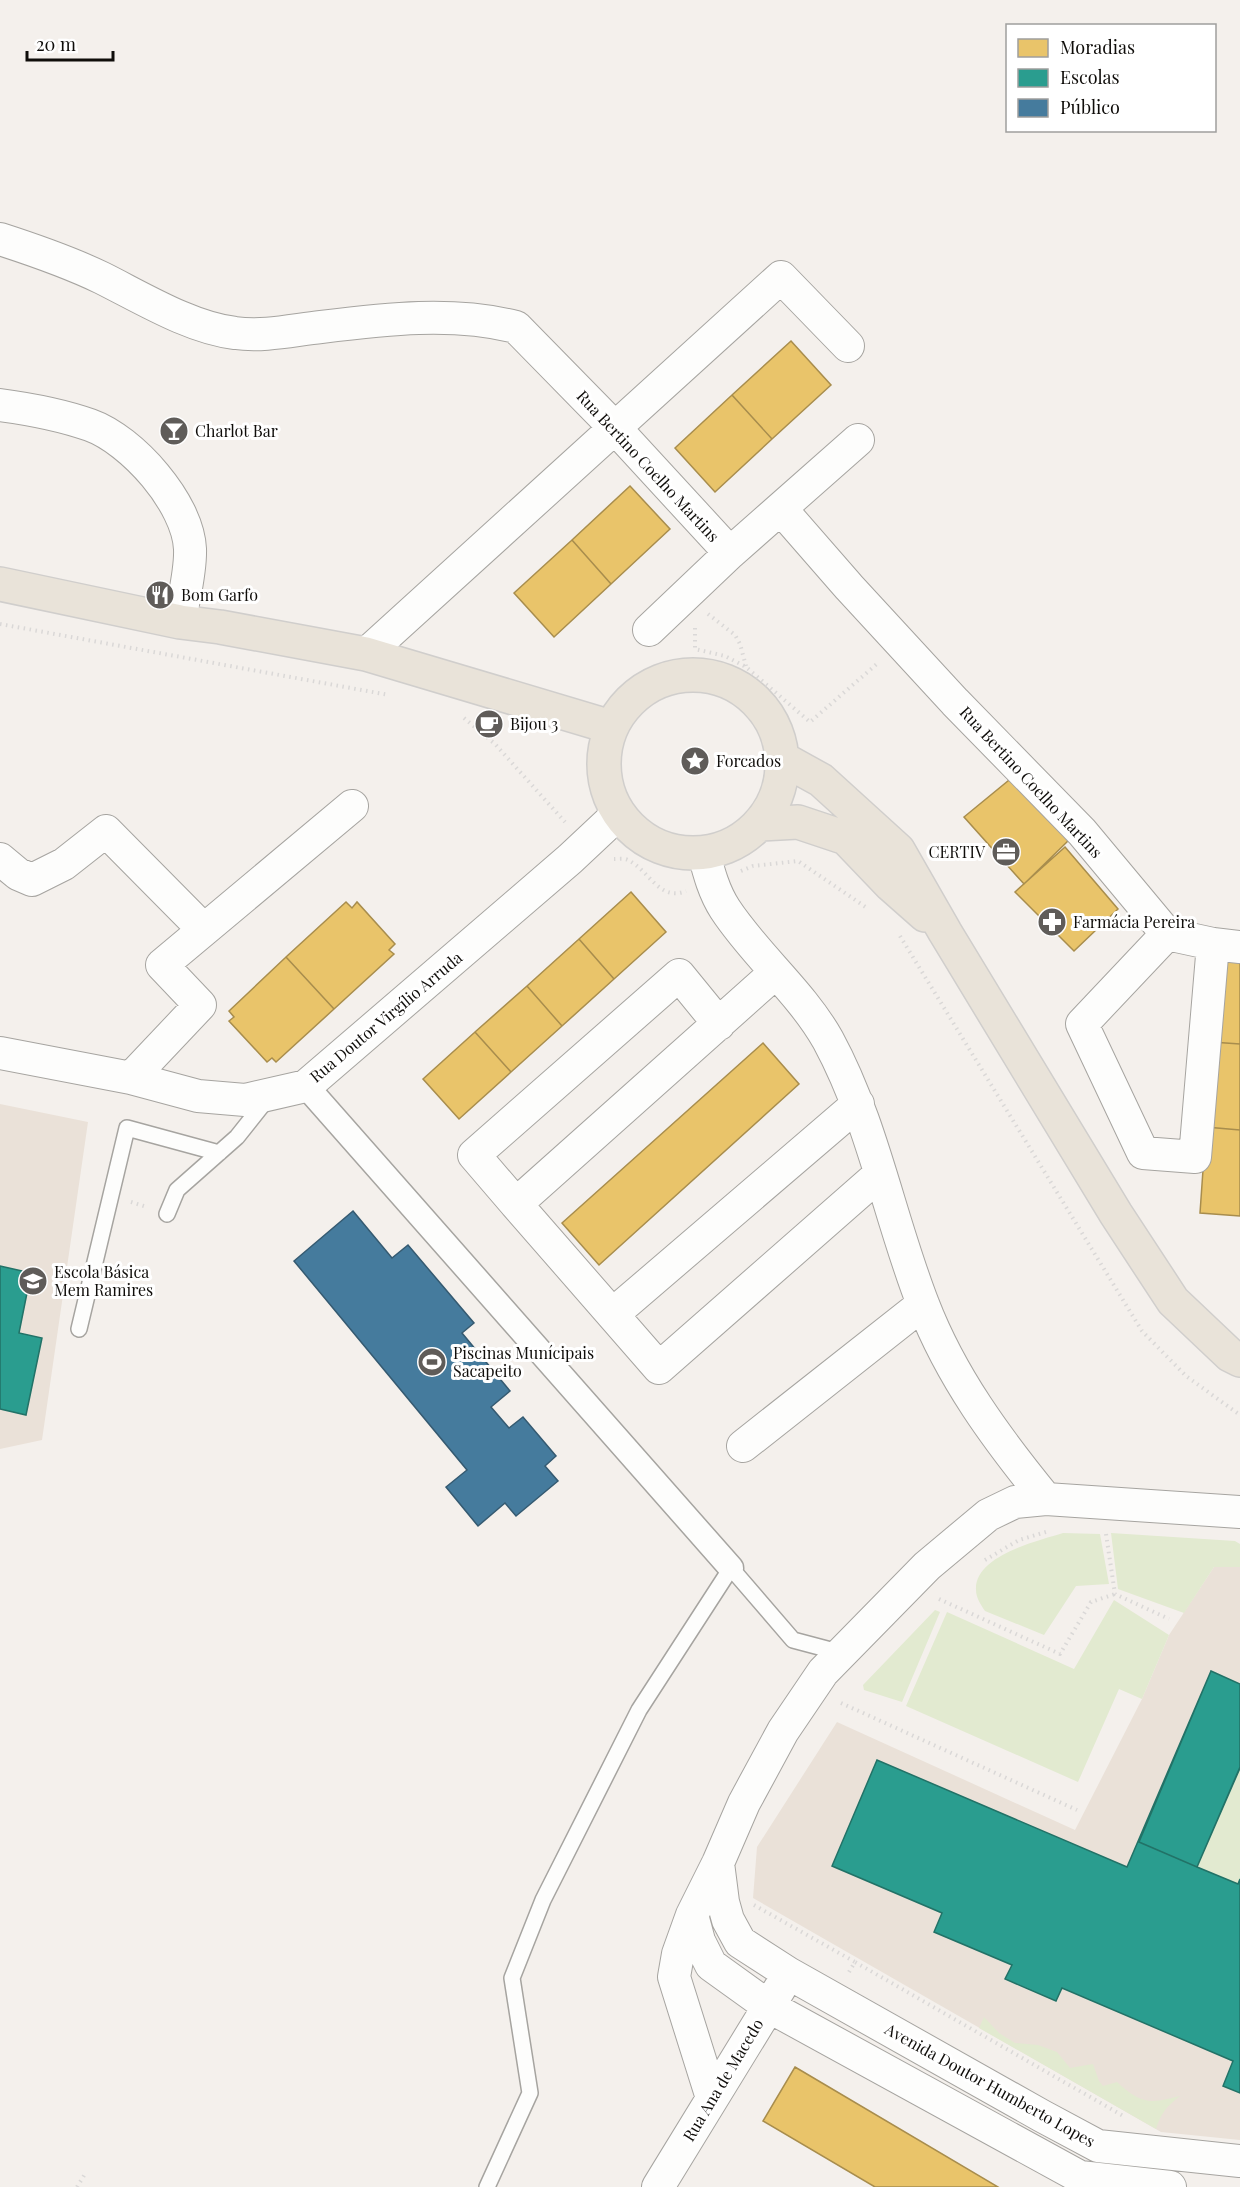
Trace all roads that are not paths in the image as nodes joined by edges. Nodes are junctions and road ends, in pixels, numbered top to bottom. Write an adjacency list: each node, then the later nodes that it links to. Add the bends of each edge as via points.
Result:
1 (0, 239): 4 (street, Rua Bertino Coelho Martins, via 101,277 175,314 235,333 266,334 449,318 516,327)
2 (848, 346): 4 (street, via 781,277)
3 (0, 405): 9 (street, via 91,425 112,436 150,468 173,499 190,549)
4 (615, 428): 7 (street, Rua Bertino Coelho Martins); 11 (street)
5 (858, 440): 6 (street)
6 (781, 509): 7 (street, Rua Bertino Coelho Martins); 21 (street, Rua Bertino Coelho Martins, via 955,702 1082,832)
7 (730, 554): 10 (street)
8 (0, 584): 9 (main road)
9 (180, 622): 11 (main road)
10 (649, 630)
11 (366, 654): 12 (main road)
12 (611, 727): 13 (main road, via 627,702 651,684 679,675 709,675 737,685 760,704 777,729); 15 (main road, via 603,756 606,786)
13 (783, 759): 16 (main road, via 779,793); 20 (main road, via 821,780 898,850)
14 (352, 806): 19 (street)
15 (618, 814): 18 (main road, via 641,838); 27 (street, Rua Doutor Virgílio Arruda)
16 (761, 824): 18 (main road); 20 (main road, via 798,822 846,838 891,885)
17 (0, 859): 19 (street, via 32,880 64,864 106,831)
18 (708, 868): 23 (street, via 724,908)
19 (204, 930): 26 (street, via 162,965 200,1005)
20 (945, 932): 37 (main road, via 1173,1301)
21 (1167, 934): 22 (street); 22 (street, via 1082,1024 1143,1153 1195,1157)
22 (1226, 945)
23 (775, 973): 24 (street); 29 (street, via 827,1038)
24 (719, 1024): 32 (street); 32 (street, via 679,975 474,1155)
25 (0, 1053): 26 (street, Rua Doutor Virgílio Arruda)
26 (131, 1078): 28 (street, Rua Doutor Virgílio Arruda, via 198,1096 245,1100)
27 (306, 1086): 28 (street, Rua Doutor Virgílio Arruda); 41 (street)
28 (272, 1094): 30 (lane)
29 (858, 1104): 31 (street); 35 (street)
30 (219, 1153): 33 (lane, via 177,1190); 36 (lane, via 127,1128)
31 (880, 1173): 34 (street); 35 (street, via 659,1368)
32 (516, 1204): 35 (street)
33 (167, 1214)
34 (923, 1304): 38 (street); 39 (street, via 981,1416)
35 (613, 1314)
36 (79, 1329)
37 (1240, 1360)
38 (743, 1446)
39 (1046, 1499): 40 (street); 42 (street, via 1015,1502 988,1515 927,1566)
40 (1240, 1512)
41 (731, 1568): 42 (lane, via 792,1640); 51 (lane, via 639,1710 543,1900 512,1978 530,2093)
42 (842, 1653): 43 (street, via 823,1672 783,1731 744,1803)
43 (718, 1863): 44 (street); 45 (street, Avenida Doutor Humberto Lopes, via 728,1920 740,1942)
44 (692, 1915): 46 (street, via 711,1965); 47 (street, via 674,1977)
45 (789, 1973): 46 (street, Rua Ana de Macedo); 48 (street, Avenida Doutor Humberto Lopes)
46 (768, 2006): 47 (street, Rua Ana de Macedo); 50 (street)
47 (712, 2098): 52 (street, Rua Ana de Macedo)
48 (1098, 2146): 49 (street, Avenida Doutor Humberto Lopes); 50 (street)
49 (1240, 2161)
50 (1076, 2182): 53 (street)
51 (488, 2187)
52 (658, 2187)
53 (1170, 2187)

